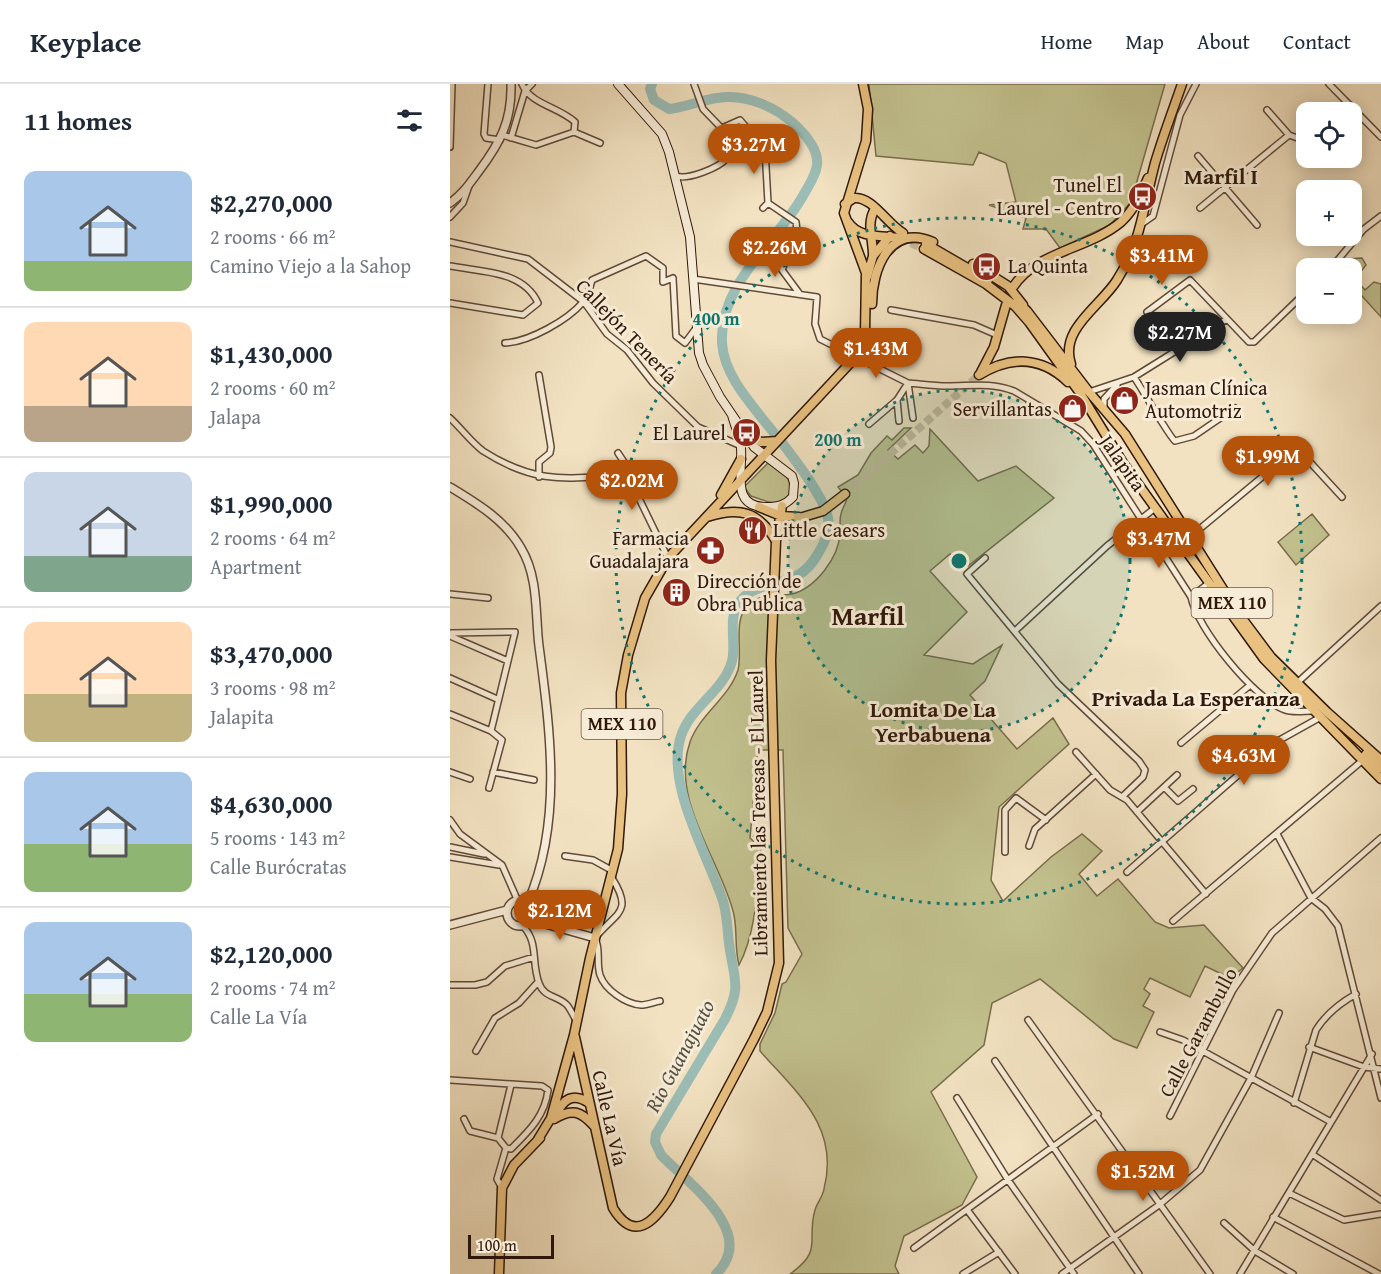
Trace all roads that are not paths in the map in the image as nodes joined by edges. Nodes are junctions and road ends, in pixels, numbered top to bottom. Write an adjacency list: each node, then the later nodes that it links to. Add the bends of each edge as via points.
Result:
1 (452, 84): 24 (street)
2 (488, 84): 21 (street, via 485,137)
3 (511, 84): 21 (street, via 508,118)
4 (522, 84): 12 (street)
5 (532, 84): 12 (street)
6 (618, 84): 27 (main road, via 662,134)
7 (694, 84): 16 (street, via 703,109)
8 (863, 84): 33 (main road, via 868,109 866,141)
9 (1182, 84): 26 (main road, MEX 110)
10 (1196, 84): 38 (street, via 1180,115 1156,210)
11 (1329, 84): 13 (street)
12 (525, 91): 17 (street, via 574,122); 22 (street)
13 (1347, 102)
14 (1266, 110): 18 (street)
15 (1362, 117): 20 (street)
16 (722, 128): 27 (street, via 731,138 727,158 718,165); 31 (street, via 740,120 765,149)
17 (574, 132): 22 (street, via 541,145); 23 (street)
18 (1289, 135): 19 (street); 29 (street)
19 (1296, 137)
20 (1381, 137)
21 (501, 138): 22 (street); 28 (street)
22 (511, 138)
23 (600, 143)
24 (450, 147)
25 (1198, 156): 29 (street)
26 (1156, 162): 38 (main road, MEX 110); 48 (main road, MEX 110, via 1138,201 1122,220 1038,265)
27 (676, 176): 46 (main road, via 690,237)
28 (469, 186): 30 (street); 37 (street, via 463,203)
29 (1225, 187): 34 (street); 39 (street)
30 (452, 198)
31 (768, 202): 32 (street); 49 (street, via 796,222 782,270)
32 (763, 208)
33 (844, 208): 35 (main road, via 859,197); 40 (main road, via 852,228); 47 (main road, MEX 110)
34 (1200, 208)
35 (875, 209): 40 (main road, via 870,226); 41 (main road, via 901,236)
36 (1381, 216): 44 (street)
37 (450, 217)
38 (1143, 223): 64 (main road, MEX 110, via 1117,280 1072,335 1069,356)
39 (1257, 225)
40 (873, 236): 41 (main road); 43 (main road)
41 (890, 236): 43 (main road)
42 (450, 242): 50 (street, Callejón Tenería, via 528,259)
43 (873, 256): 47 (main road)
44 (1339, 258)
45 (450, 266): 52 (street, via 515,278 532,290 537,303 523,315)
46 (693, 279): 49 (street); 58 (main road)
47 (866, 279): 61 (main road, MEX 110, via 866,326)
48 (1013, 287)
49 (799, 293): 61 (street, via 818,299 814,315 820,339)
50 (584, 302): 58 (street, via 592,280 646,256 663,267 663,282 673,278 676,336 686,343); 60 (street, via 526,340); 78 (street, Callejón Tenería, via 607,334 627,350 653,383 698,427)
51 (1296, 302): 57 (street, via 1262,337 1249,342)
52 (450, 303)
53 (1006, 305): 59 (main road)
54 (891, 310): 59 (street, via 974,325)
55 (1027, 310): 61 (main road, via 1008,286 977,266 924,238 906,240 885,252 877,266 870,326); 64 (main road, MEX 110); 67 (main road, MEX 110, via 974,271 925,246 1015,306)
56 (1147, 312): 57 (street, via 1190,280)
57 (1227, 319): 63 (street)
58 (697, 326): 71 (main road, via 703,365)
59 (997, 334): 67 (main road, via 979,375 1013,360 1034,363 1056,371)
60 (506, 343)
61 (855, 357): 66 (street); 77 (main road, MEX 110)
62 (539, 375): 82 (street, via 551,447 539,462)
63 (1134, 377): 65 (street); 70 (street, via 1172,440 1185,440)
64 (1080, 380): 67 (main road, MEX 110)
65 (1120, 382): 67 (street); 69 (street, via 1104,399)
66 (908, 383): 68 (street); 73 (street); 96 (street, Jalapita, via 977,383 1014,391 1081,431)
67 (1084, 392): 69 (main road, MEX 110); 92 (main road, MEX 110, via 1123,464)
68 (897, 400): 74 (street); 75 (street)
69 (1104, 408): 97 (main road, MEX 110, via 1125,434)
70 (1235, 408)
71 (732, 415): 76 (main road); 78 (main road)
72 (450, 418): 82 (street, via 483,450)
73 (913, 418)
74 (899, 421)
75 (869, 424)
76 (747, 436): 77 (main road, via 760,442); 80 (main road)
77 (777, 441): 80 (main road, MEX 110)
78 (741, 446): 81 (main road)
79 (618, 453): 83 (street, via 624,462)
80 (763, 456): 84 (main road, MEX 110); 89 (main road, via 792,476 792,497)
81 (741, 459): 84 (main road); 90 (main road)
82 (539, 477): 83 (street)
83 (624, 477): 86 (street, via 655,475); 99 (street, via 632,484)
84 (740, 480): 90 (main road, MEX 110); 91 (main road, via 746,500)
85 (450, 487): 151 (street, via 506,526 522,550 533,582 552,766 546,830 536,883)
86 (662, 493)
87 (846, 494): 95 (main road, via 831,506)
88 (1342, 497): 97 (street, via 1297,448)
89 (782, 506): 91 (main road); 93 (main road, Libramiento las Teresas - El Laurel)
90 (714, 507): 94 (main road, MEX 110)
91 (759, 507): 93 (main road)
92 (1155, 508): 96 (street); 101 (main road, MEX 110)
93 (781, 516): 95 (main road); 98 (main road, Libramiento las Teresas - El Laurel)
94 (706, 517): 98 (main road, via 728,510 747,514 769,526); 99 (main road, MEX 110)
95 (799, 517): 98 (main road, via 789,523)
96 (1143, 518): 103 (street, Jalapita); 106 (street)
97 (1190, 537): 110 (main road, MEX 110, via 1243,620)
98 (776, 541): 201 (main road, Libramiento las Teresas - El Laurel / MEX 110, via 772,609 779,963 767,1012 658,1216 636,1227 625,1223)
99 (668, 558): 147 (main road, MEX 110, via 645,598 623,677 621,831)
100 (985, 558): 106 (street, via 967,574)
101 (1209, 583): 103 (street); 114 (main road, MEX 110, via 1264,659)
102 (450, 594): 104 (street)
103 (1191, 597): 111 (street, Jalapita, via 1206,629)
104 (488, 598)
105 (1381, 606): 110 (street)
106 (1016, 630): 132 (street, via 1058,684 1145,770)
107 (450, 635): 108 (street); 108 (street, via 515,632)
108 (508, 661): 112 (street)
109 (450, 678): 112 (street)
110 (1297, 683): 116 (main road, MEX 110)
111 (1249, 686): 114 (street, Jalapita, via 1288,712); 117 (street)
112 (497, 699): 115 (street)
113 (450, 714): 115 (street)
114 (1316, 715): 119 (main road, MEX 110); 138 (street, via 1276,742)
115 (491, 731): 122 (street, via 502,740)
116 (1352, 735): 120 (main road, MEX 110); 121 (main road)
117 (1181, 743)
118 (1076, 752): 124 (street)
119 (1363, 760): 127 (main road, MEX 110); 136 (street)
120 (1381, 760)
121 (1381, 768)
122 (493, 771): 128 (street); 130 (street)
123 (450, 772): 126 (street)
124 (1096, 774): 132 (street, via 1110,790); 135 (street)
125 (1177, 775): 129 (street)
126 (470, 779)
127 (1381, 779)
128 (534, 780)
129 (1164, 787): 131 (street, via 1178,801); 133 (street)
130 (489, 788)
131 (1193, 789)
132 (1124, 798): 133 (street)
133 (1137, 812): 138 (street)
134 (450, 820): 142 (street, via 460,834)
135 (1046, 820): 139 (street, via 1030,836); 141 (street, via 1016,798 1005,810)
136 (1277, 834): 148 (street); 149 (street)
137 (1381, 838): 149 (street, Calle Garambullo)
138 (1161, 842): 146 (street); 148 (street)
139 (1029, 846)
140 (450, 848): 142 (street)
141 (1005, 852)
142 (486, 854): 145 (street)
143 (565, 856): 147 (street, via 592,860)
144 (450, 857): 145 (street)
145 (502, 865): 150 (street)
146 (1127, 872)
147 (612, 874): 154 (main road, MEX 110); 159 (street, via 623,898 621,911)
148 (1206, 894): 156 (street)
149 (1311, 898): 163 (street, via 1338,926); 172 (street, Calle Garambullo, via 1272,933 1233,990)
150 (517, 900): 151 (street); 153 (street)
151 (528, 902): 155 (street, via 533,910)
152 (568, 903): 154 (street)
153 (507, 910): 157 (street); 158 (street, via 511,922)
154 (602, 912): 159 (main road, MEX 110)
155 (531, 920): 158 (street); 159 (street)
156 (1173, 921)
157 (450, 925)
158 (523, 926): 160 (street, via 533,939)
159 (595, 938): 164 (street, via 600,977 606,986 633,1003); 167 (main road, MEX 110)
160 (534, 957): 161 (street); 162 (street, via 505,966 475,986)
161 (538, 982): 167 (street, via 545,994 568,1006); 171 (street, via 519,1003 495,1018)
162 (450, 985)
163 (1356, 994): 170 (street, via 1322,1021); 173 (street)
164 (660, 1001)
165 (1279, 1013): 178 (street)
166 (1028, 1020): 185 (street)
167 (577, 1023): 169 (main road, MEX 110)
168 (1160, 1032): 172 (street)
169 (574, 1035): 183 (main road, Calle La Vía / MEX 110); 192 (main road, MEX 110, via 551,1118)
170 (1309, 1047): 175 (street); 184 (street)
171 (476, 1051)
172 (1203, 1051): 178 (street); 186 (street, Calle Garambullo)
173 (1372, 1054): 175 (street); 176 (street)
174 (995, 1061): 193 (street)
175 (1364, 1067): 176 (street); 189 (street)
176 (1373, 1068): 177 (street); 182 (street)
177 (1381, 1069)
178 (1251, 1078): 184 (street); 200 (street, via 1200,1170)
179 (450, 1080): 180 (street)
180 (511, 1084): 191 (street); 194 (street, via 548,1090 537,1123 511,1149)
181 (957, 1098): 196 (street)
182 (1381, 1098)
183 (589, 1103): 188 (main road, via 580,1097 570,1098); 190 (main road, Calle La Vía / MEX 110)
184 (1294, 1103): 189 (street)
185 (1098, 1114): 193 (street); 200 (street)
186 (1170, 1116)
187 (464, 1119): 191 (street, via 470,1131)
188 (554, 1119): 190 (main road, via 575,1112); 192 (main road, MEX 110)
189 (1331, 1122): 195 (street)
190 (595, 1128): 201 (main road, Calle La Vía / MEX 110)
191 (498, 1138): 194 (street)
192 (537, 1141): 197 (main road, MEX 110, via 513,1165)
193 (1054, 1146): 196 (street); 206 (street)
194 (506, 1148): 197 (street, via 497,1179)
195 (1312, 1154): 198 (street); 199 (street)
196 (1008, 1180): 202 (street); 210 (street)
197 (502, 1188): 211 (main road, MEX 110)
198 (1288, 1193): 203 (street, via 1344,1220); 204 (street)
199 (1381, 1200)
200 (1159, 1205): 206 (street); 217 (street)
201 (613, 1208)
202 (968, 1210): 207 (street); 209 (street)
203 (1381, 1214)
204 (1273, 1217): 208 (street); 220 (street)
205 (1224, 1223): 208 (street)
206 (1114, 1237): 210 (street); 216 (street)
207 (914, 1248)
208 (1255, 1251): 218 (street); 219 (street)
209 (999, 1252): 212 (street); 213 (street)
210 (1070, 1268): 214 (street); 215 (street)
211 (500, 1274)
212 (963, 1274)
213 (1015, 1274)
214 (1062, 1274)
215 (1074, 1274)
216 (1139, 1274)
217 (1210, 1274)
218 (1240, 1274)
219 (1293, 1274)
220 (1379, 1274)

